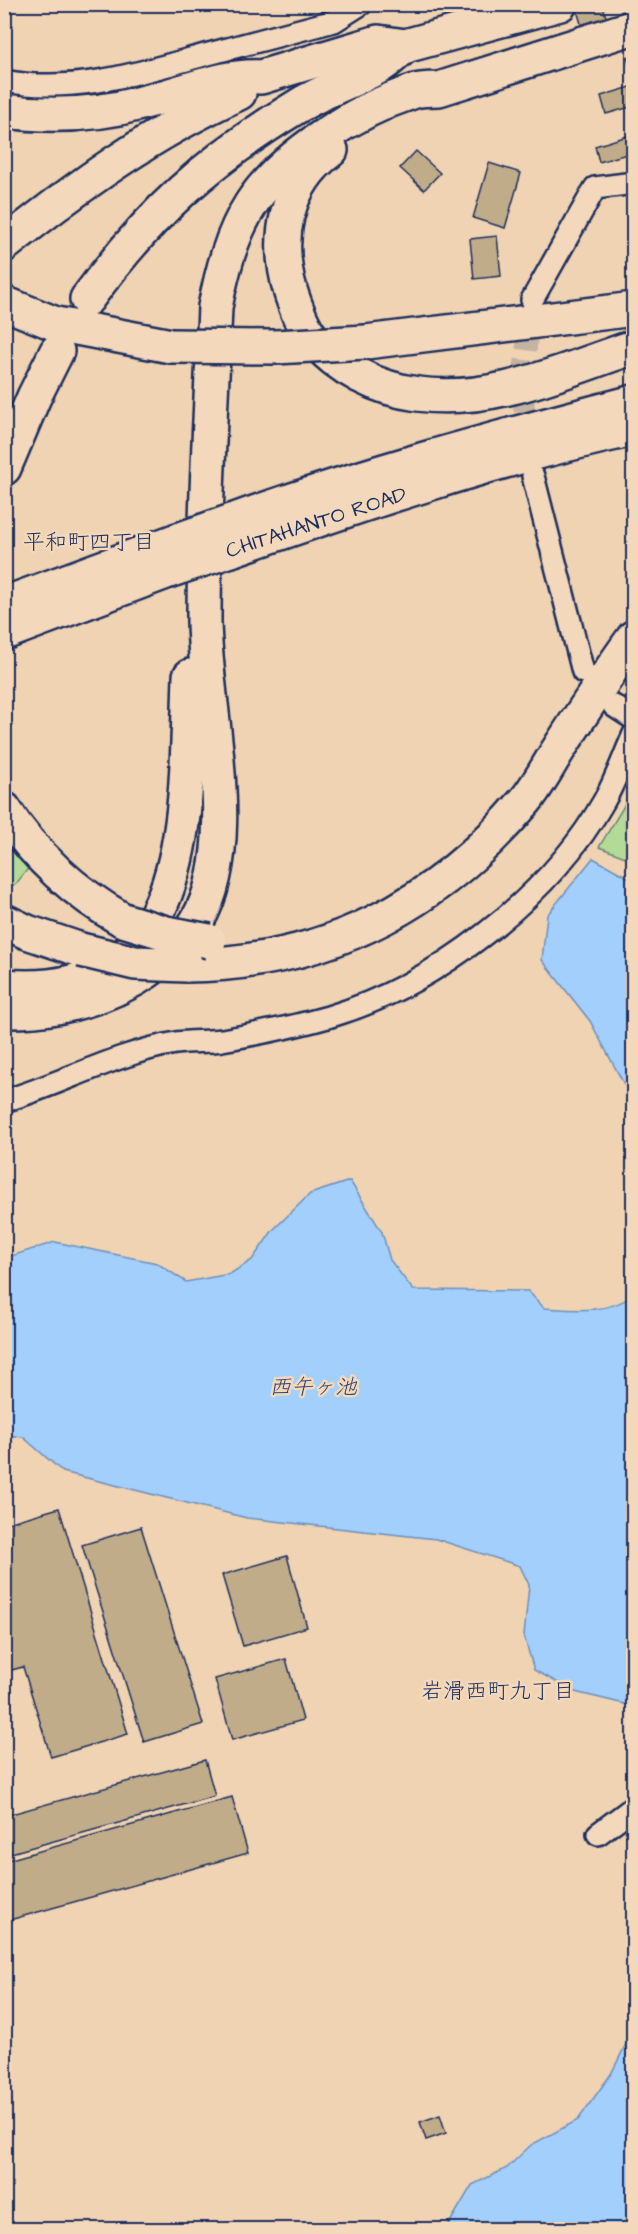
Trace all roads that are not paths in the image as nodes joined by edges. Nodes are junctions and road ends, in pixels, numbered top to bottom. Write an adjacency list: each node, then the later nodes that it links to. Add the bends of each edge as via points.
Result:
1 (361, 4): 6 (street, via 334,21 130,76 74,86 28,86)
2 (560, 4): 4 (highway)
3 (633, 27): 7 (highway)
4 (405, 46): 5 (highway, via 378,42); 11 (highway, via 382,65 268,124 195,177 136,234)
5 (261, 77): 8 (highway, via 242,76 139,104 85,113 32,115); 10 (highway, via 248,88 173,125 125,155)
6 (4, 81)
7 (439, 89): 15 (highway, via 345,139 319,159 298,187 282,239 284,269 296,309 310,336 336,361 364,378 399,390 447,396 515,387); 21 (highway, via 413,91 332,132 273,177 251,204 223,266 215,308)
8 (4, 111)
9 (633, 183): 12 (street, via 595,188)
10 (4, 245)
11 (87, 299)
12 (532, 300)
13 (4, 303): 14 (highway, bridge, via 56,324 171,346 275,348 366,342)
14 (633, 309)
15 (633, 347)
16 (57, 351): 19 (highway)
17 (633, 402): 21 (highway, CHITAHANTO ROAD, via 449,451)
18 (633, 429): 21 (highway, CHITAHANTO ROAD, via 359,506)
19 (4, 468)
20 (533, 476): 26 (street)
21 (222, 524): 22 (highway, CHITAHANTO ROAD, bridge); 33 (highway, via 199,517 179,852 153,920 128,953 108,968 51,987); 34 (highway, via 204,622 218,779 217,859 197,920 177,949 127,983 86,1001 48,1009)
22 (175, 555): 23 (highway, CHITAHANTO ROAD); 24 (highway, CHITAHANTO ROAD)
23 (4, 604)
24 (4, 633)
25 (633, 637): 31 (highway, via 527,799)
26 (583, 672)
27 (614, 706): 28 (street)
28 (633, 719)
29 (633, 734): 35 (street, via 605,801 564,861 495,928 404,987 330,1016 282,1029 176,1043 131,1055)
30 (4, 809): 31 (highway, bridge, via 26,841 61,878 123,920 209,941 259,941 298,934 341,921)
31 (448, 876): 32 (highway, bridge, via 404,908 324,944 267,959 186,965 135,963 81,950)
32 (4, 921)
33 (4, 986)
34 (4, 1011)
35 (4, 1101)
36 (633, 1807): 37 (street)
37 (598, 1834)

